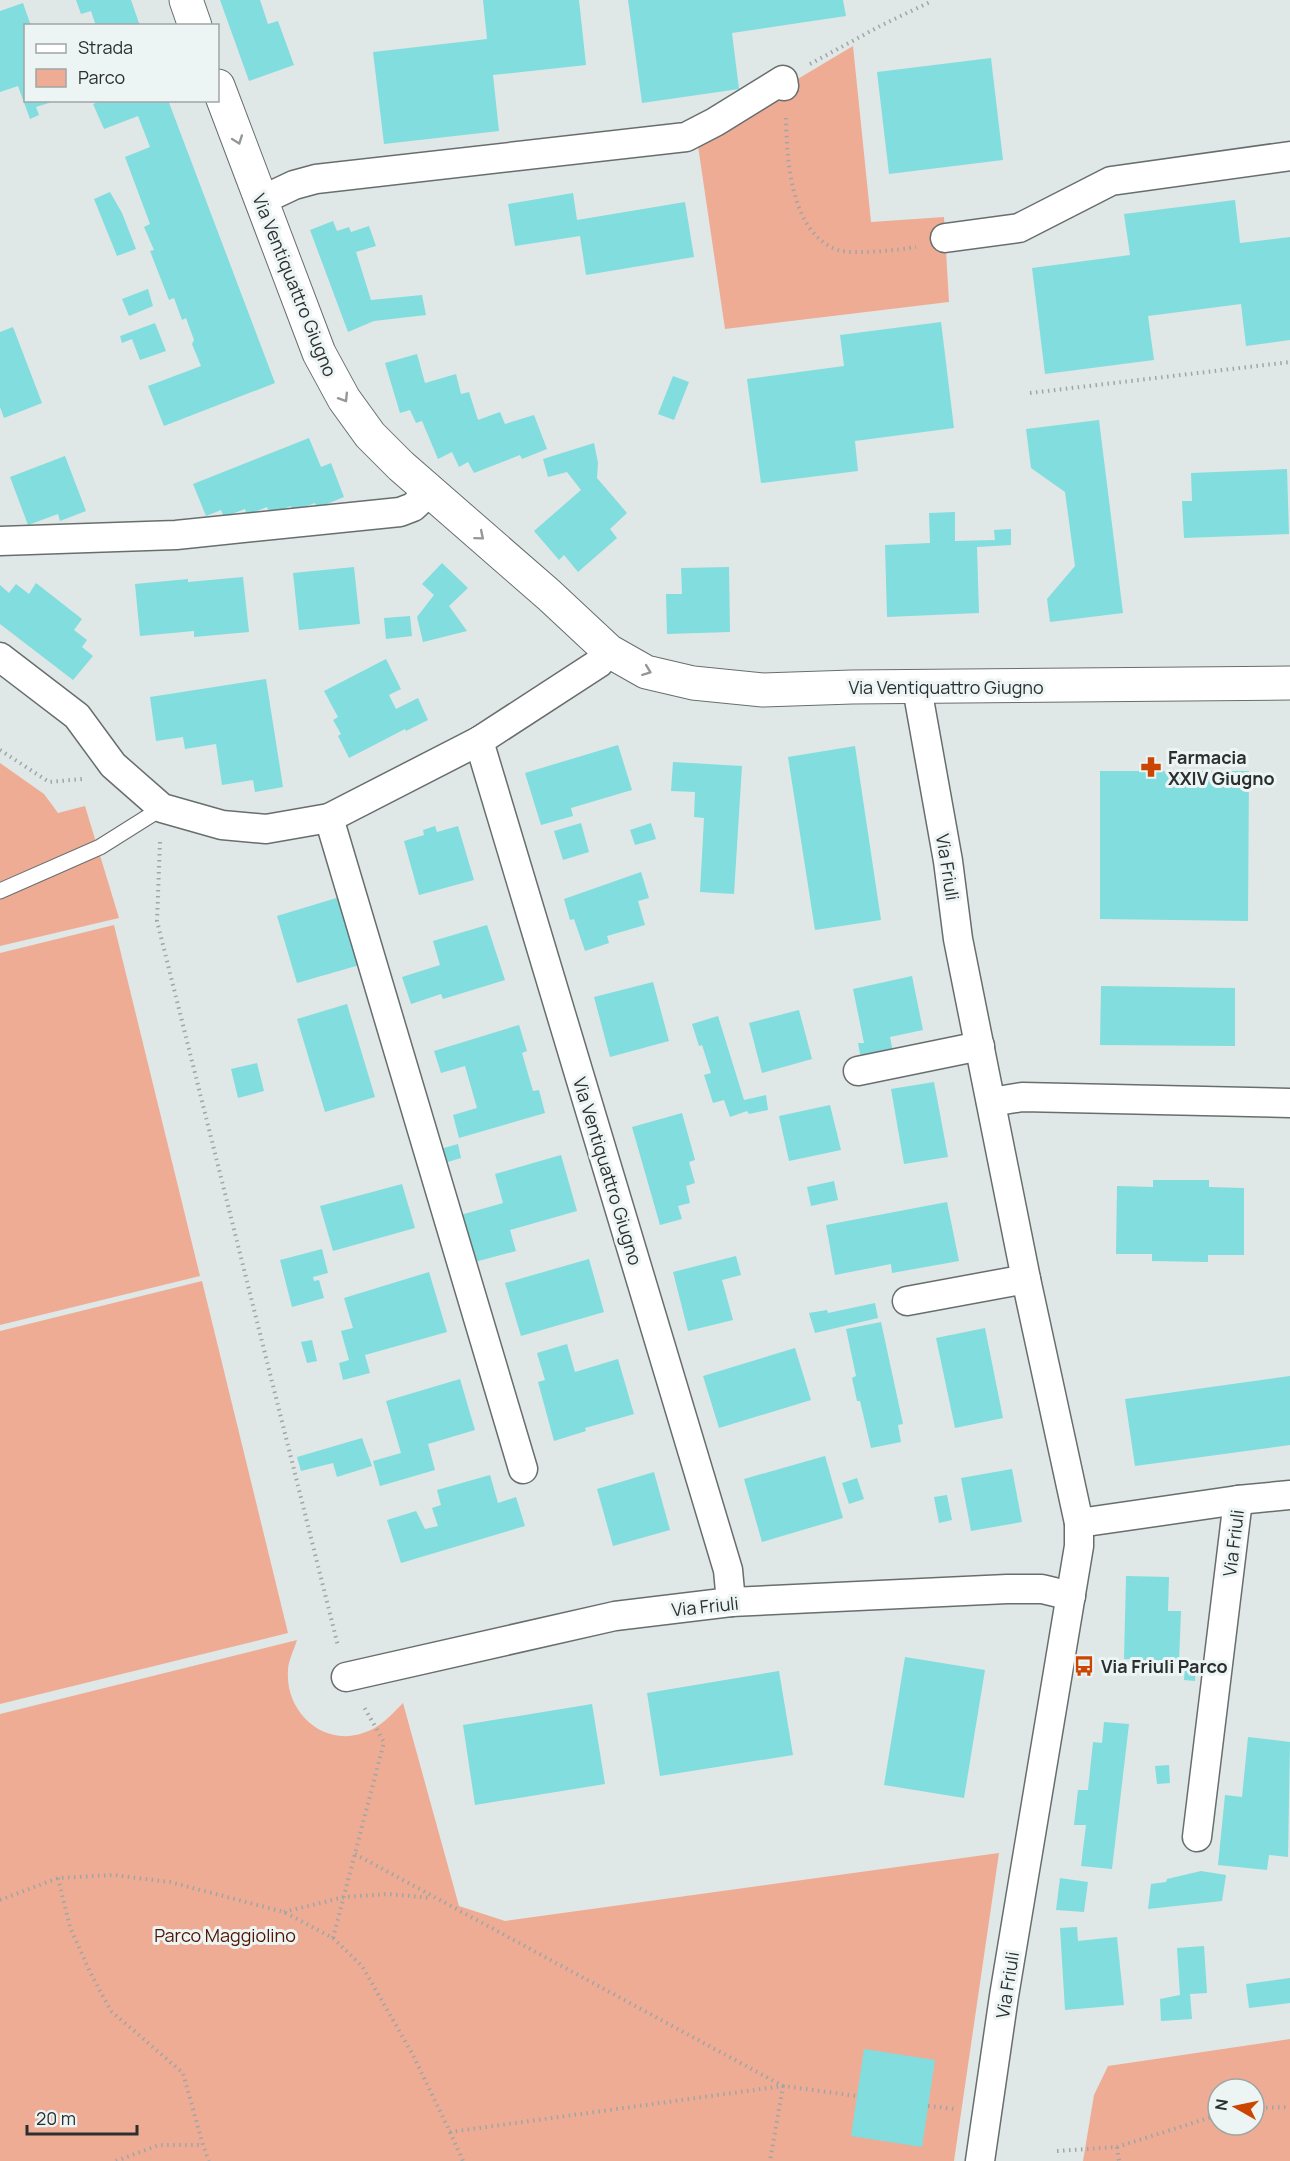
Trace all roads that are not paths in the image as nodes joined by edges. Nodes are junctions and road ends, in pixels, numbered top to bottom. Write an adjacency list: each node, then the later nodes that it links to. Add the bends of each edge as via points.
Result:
1 (186, 0): 2 (street)
2 (194, 24)
3 (784, 83): 6 (street, via 686,137 316,179)
4 (219, 89): 6 (street, Via Ventiquattro Giugno, one-way to 6)
5 (1290, 156): 7 (street, via 1111,181 1019,228)
6 (260, 201): 8 (street, Via Ventiquattro Giugno, one-way to 8, via 319,353 344,399 370,435)
7 (945, 238)
8 (429, 492): 9 (street, via 414,507 400,512 176,535); 10 (street, Via Ventiquattro Giugno, one-way to 10)
9 (0, 541)
10 (609, 651): 13 (street, Via Ventiquattro Giugno, one-way to 13, via 646,672 693,683 764,690); 14 (street, via 599,663)
11 (0, 657): 15 (street, via 77,716 113,765)
12 (1290, 683): 13 (street, Via Ventiquattro Giugno)
13 (917, 688): 18 (street, Via Friuli, via 958,939)
14 (479, 741): 16 (street); 29 (street, Via Ventiquattro Giugno, via 729,1570)
15 (162, 808): 16 (street, via 222,825 266,829); 17 (lane, via 100,847)
16 (329, 818): 24 (street)
17 (0, 891)
18 (980, 1046): 19 (street); 20 (street, Via Friuli)
19 (858, 1071)
20 (991, 1102): 21 (street, via 1022,1097); 22 (street, Via Friuli)
21 (1290, 1103)
22 (1026, 1279): 23 (street); 27 (street, Via Friuli)
23 (908, 1301)
24 (524, 1469)
25 (1290, 1495): 26 (street, Via Friuli)
26 (1238, 1500): 27 (street, Via Friuli); 31 (street, Via Friuli)
27 (1079, 1523): 28 (street, Via Friuli)
28 (1071, 1596): 29 (street, Via Friuli, via 1042,1589); 32 (street, Via Friuli)
29 (731, 1602): 30 (street, Via Friuli, via 615,1616)
30 (345, 1677)
31 (1197, 1838)
32 (980, 2161)

